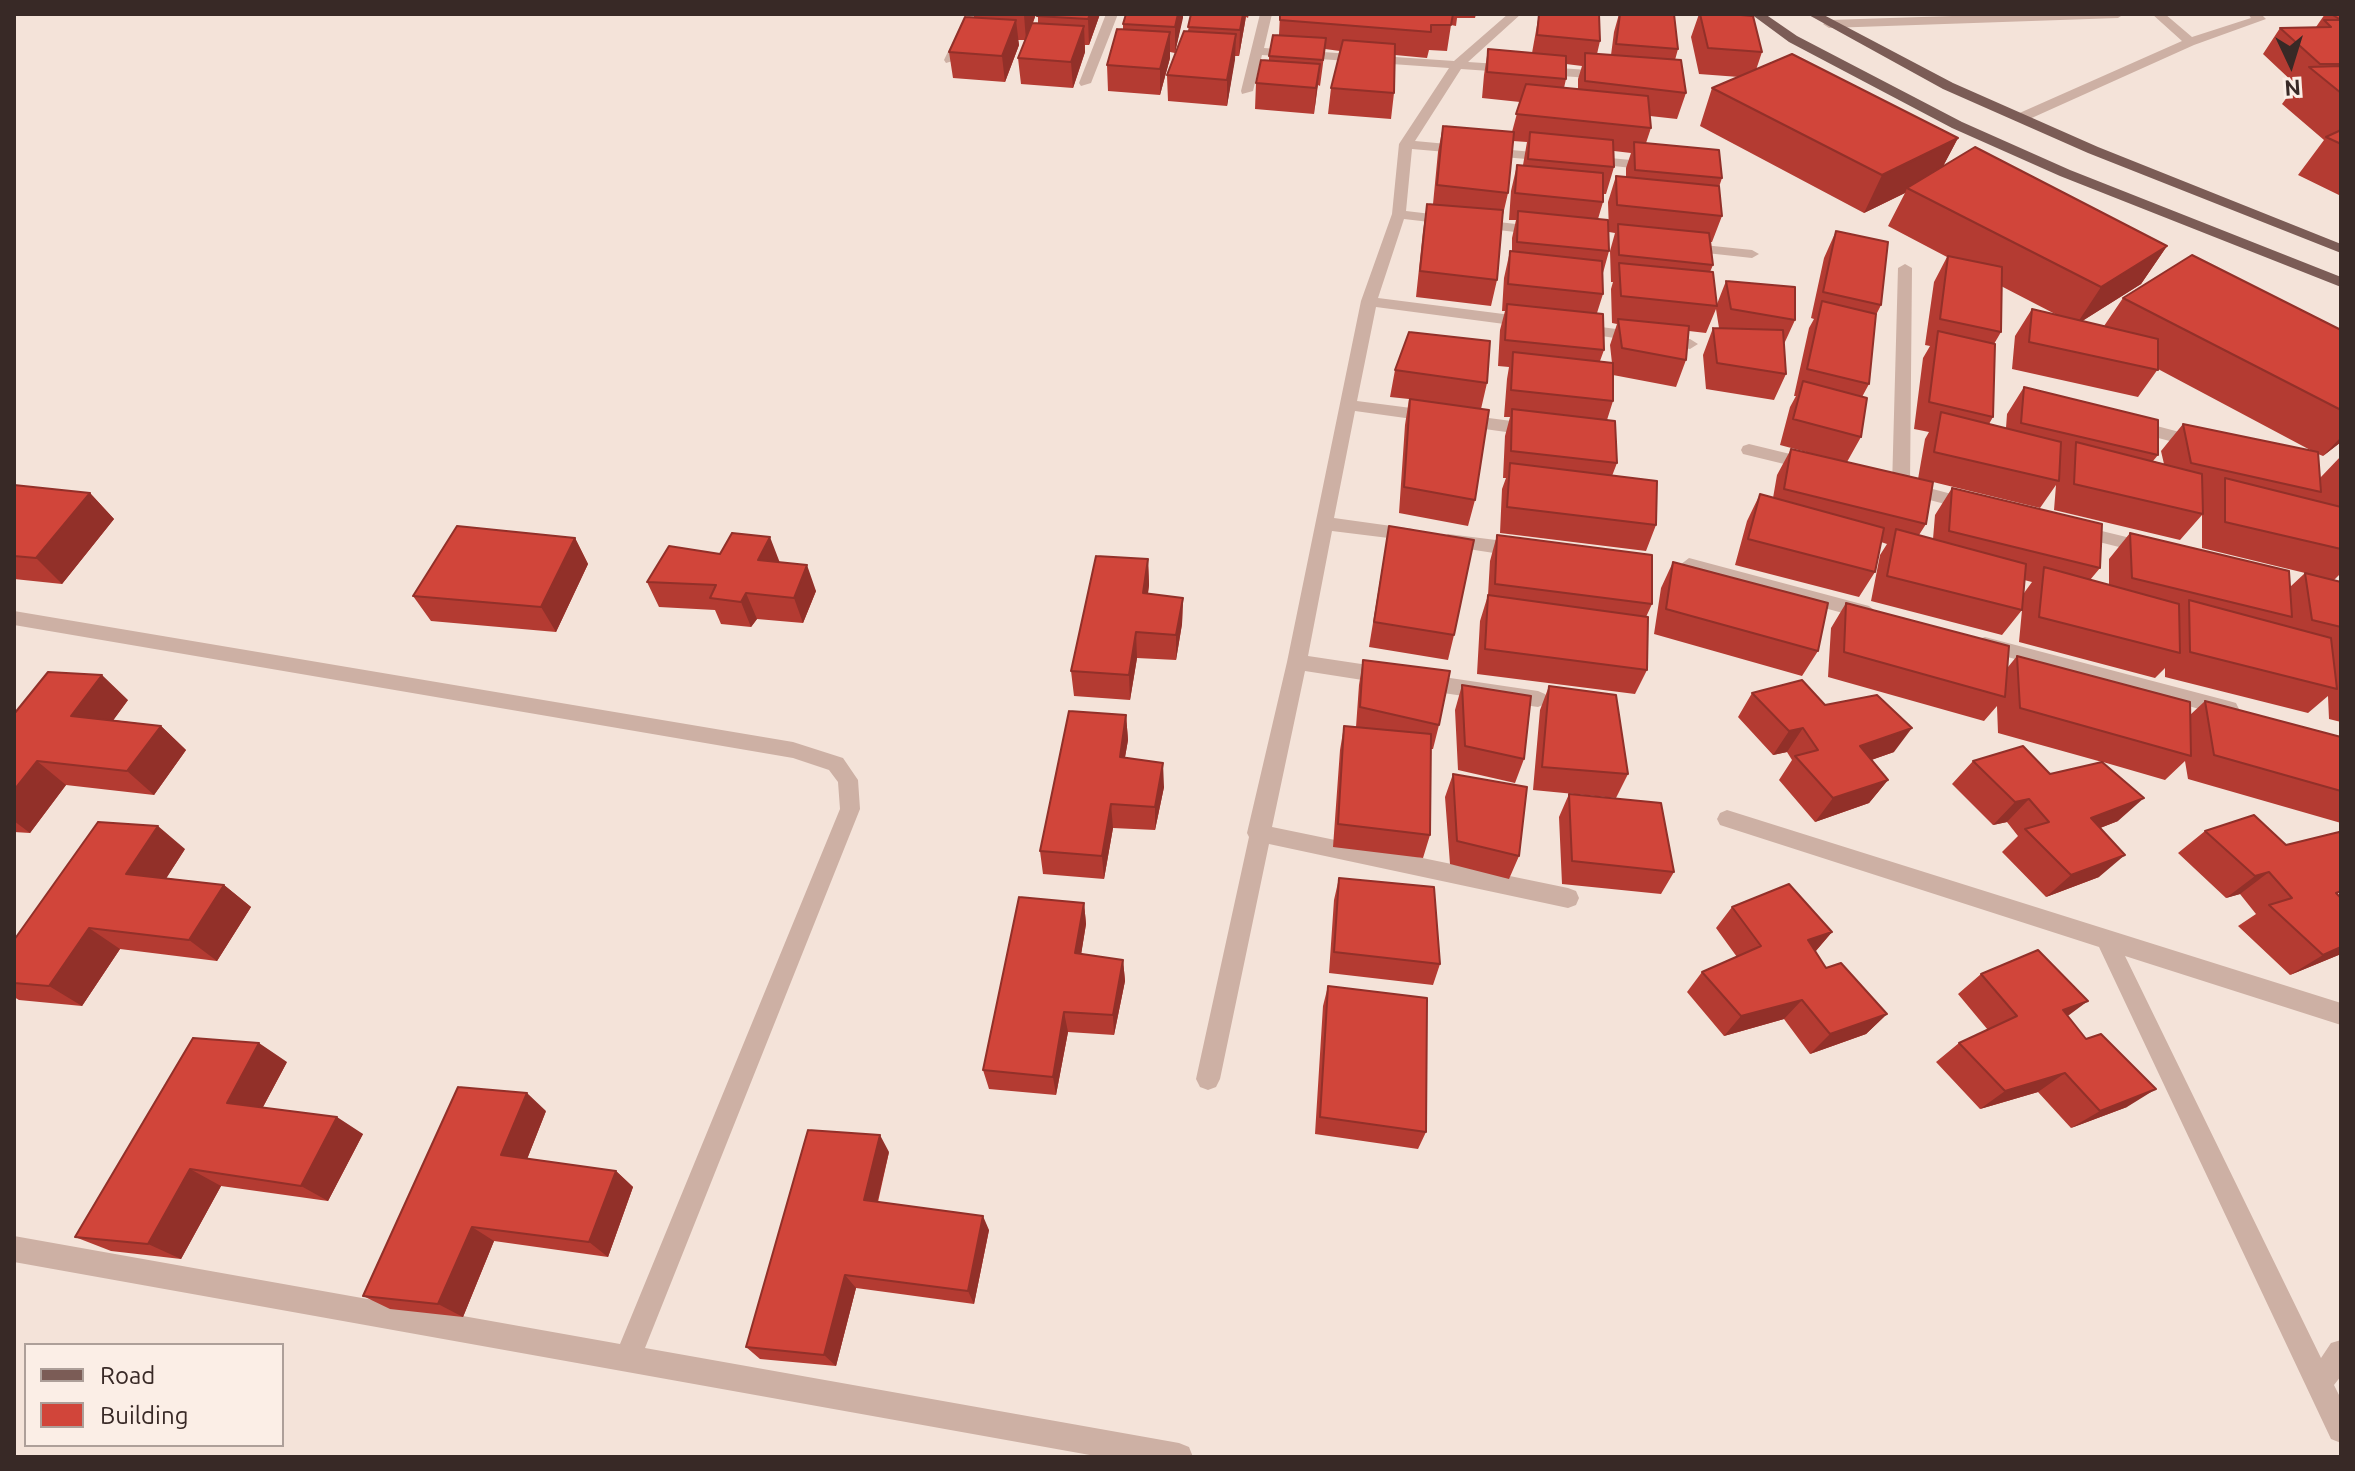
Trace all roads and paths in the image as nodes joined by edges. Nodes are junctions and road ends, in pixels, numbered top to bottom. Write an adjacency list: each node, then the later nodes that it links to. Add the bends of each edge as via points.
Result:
1 (972, 14): 13 (street)
2 (1112, 14): 16 (street)
3 (1266, 14): 12 (street)
4 (1515, 14): 14 (street)
5 (1757, 14): 29 (main road, via 1793,39 1957,125)
6 (1813, 14): 10 (main road)
7 (2118, 14): 10 (street)
8 (2158, 14): 11 (street)
9 (2254, 14): 11 (street, via 2260,19)
10 (1829, 24): 18 (main road)
11 (2190, 42): 18 (street)
12 (1257, 51): 14 (street); 17 (street)
13 (950, 60)
14 (1458, 64): 15 (street); 19 (street)
15 (1612, 75)
16 (1085, 83)
17 (1247, 91)
18 (2020, 118): 26 (main road)
19 (1406, 144): 20 (street); 23 (street)
20 (1558, 158)
21 (1573, 159): 22 (street)
22 (1664, 167)
23 (1399, 214): 24 (street); 30 (street)
24 (1552, 232)
25 (1675, 246): 27 (street)
26 (2341, 249)
27 (1752, 254)
28 (1905, 268): 40 (street, via 1894,485)
29 (2341, 282)
30 (1369, 301): 31 (street); 34 (street)
31 (1537, 323)
32 (1568, 328): 33 (street)
33 (1690, 344)
34 (1347, 405): 36 (street); 41 (street)
35 (2111, 420): 37 (street)
36 (1556, 432)
37 (2218, 448)
38 (1749, 450): 39 (street)
39 (1825, 468)
40 (1992, 510)
41 (1323, 523): 44 (street); 49 (street)
42 (2053, 525): 43 (street)
43 (2159, 551)
44 (1541, 553)
45 (1689, 565): 47 (street)
46 (14, 618): 60 (street, via 793,750 836,764 848,780 850,809)
47 (1886, 618)
48 (1962, 638): 51 (street)
49 (1297, 662): 50 (street); 53 (street)
50 (1538, 699)
51 (2250, 714)
52 (1727, 819): 55 (street)
53 (1258, 833): 54 (street); 57 (street)
54 (1568, 898)
55 (2106, 939): 56 (street); 61 (street)
56 (2341, 1014)
57 (1208, 1079)
58 (14, 1249): 60 (street)
59 (2341, 1353): 61 (street)
60 (627, 1359): 63 (street)
61 (2319, 1384): 62 (street)
62 (2341, 1429)
63 (1179, 1457)

